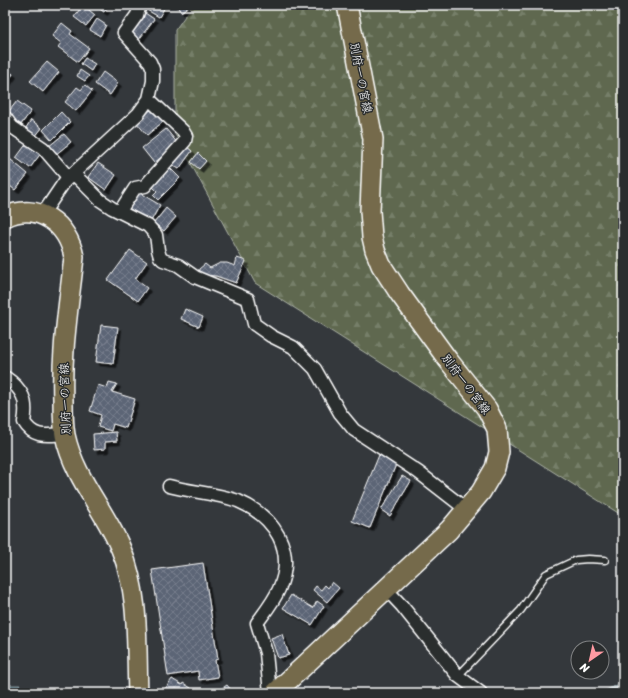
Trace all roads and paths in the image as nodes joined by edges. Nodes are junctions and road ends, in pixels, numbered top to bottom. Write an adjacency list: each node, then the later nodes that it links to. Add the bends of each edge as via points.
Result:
1 (140, 5): 3 (street, via 137,15 124,33 150,62 153,69)
2 (347, 5): 12 (main road, 別府一の宮線, via 373,139 370,211 375,250 400,294 487,409 497,429 499,452 495,468)
3 (149, 98): 5 (street, via 138,114); 6 (street, via 183,131 185,141 145,186 135,188)
4 (5, 117): 5 (street, via 12,127 43,148)
5 (71, 176): 6 (street, via 100,200); 7 (street)
6 (120, 211): 12 (street, via 153,231 163,260 178,265 195,277 248,299 254,324 294,347 315,369 340,412 354,430 418,472)
7 (42, 215): 8 (main road, 別府一の宮線, via 25,212); 10 (main road, 別府一の宮線, via 64,231 73,248 74,257 62,383)
8 (5, 217)
9 (5, 377): 10 (street, via 17,385 24,398 24,422 29,430 39,434)
10 (65, 434): 16 (main road, 別府一の宮線, via 73,462 120,548 133,585)
11 (169, 486): 17 (street, via 237,501 265,520 280,535 285,559 282,579 274,598 257,623 266,654)
12 (467, 510): 14 (main road, 別府一の宮線)
13 (605, 560): 15 (lane, via 576,560 546,574 521,610)
14 (386, 589): 15 (street, via 407,611); 18 (main road, 別府一の宮線)
15 (458, 676): 19 (street)
16 (138, 693)
17 (270, 693)
18 (275, 693)
19 (481, 693)

